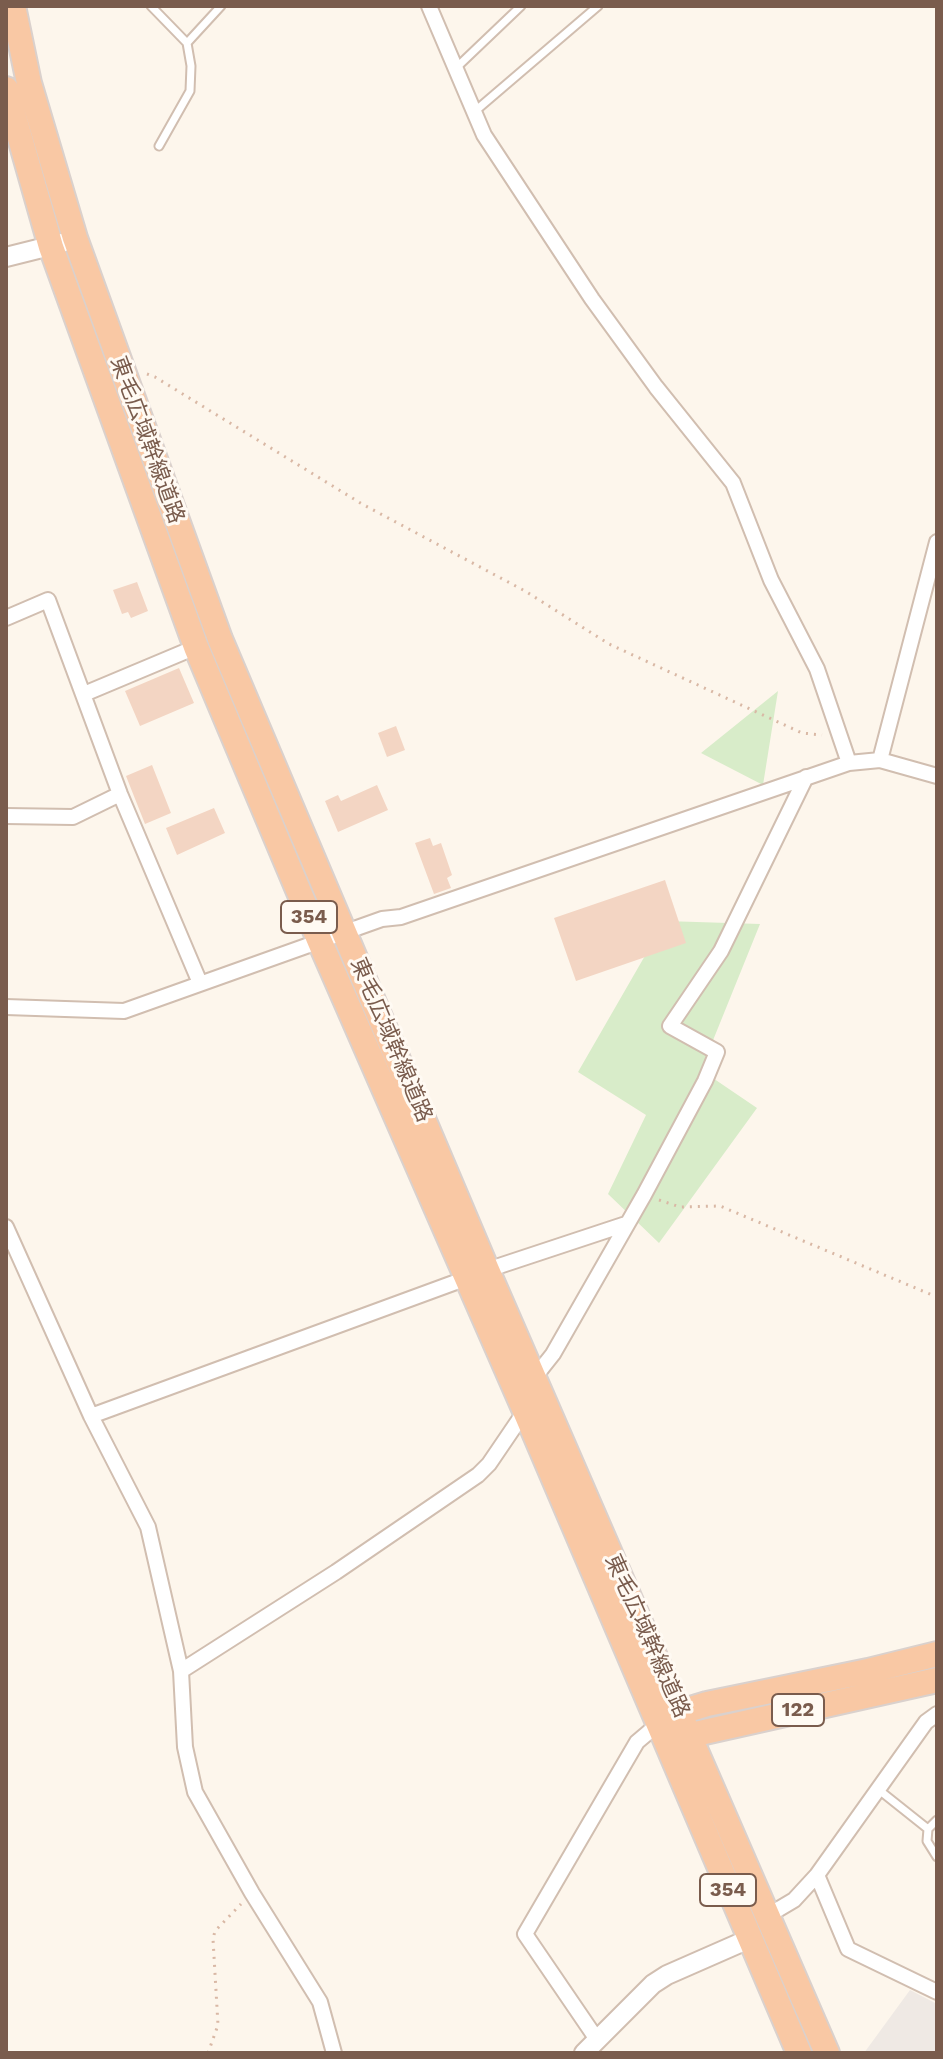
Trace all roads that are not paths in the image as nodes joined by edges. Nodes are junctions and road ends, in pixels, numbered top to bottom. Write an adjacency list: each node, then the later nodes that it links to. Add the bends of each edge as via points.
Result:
1 (13, 6): 12 (highway, 東毛広域幹線道路 / 354, via 29,83)
2 (151, 6): 7 (lane)
3 (221, 6): 7 (lane)
4 (429, 6): 8 (street)
5 (521, 6): 8 (lane)
6 (598, 6): 10 (lane)
7 (187, 43): 11 (lane, via 190,91)
8 (455, 68): 10 (street)
9 (6, 89): 13 (highway, 東毛広域幹線道路 / 354)
10 (474, 112): 20 (street, via 592,299 733,483 771,580 817,669)
11 (159, 146)
12 (75, 238): 13 (street); 25 (highway, 東毛広域幹線道路 / 354, via 220,639)
13 (51, 247): 14 (street); 17 (highway, 東毛広域幹線道路 / 354)
14 (6, 257)
15 (937, 542): 19 (street)
16 (6, 618): 18 (street, via 48,600)
17 (196, 647): 18 (street); 26 (highway, 東毛広域幹線道路 / 354)
18 (84, 694): 23 (street)
19 (880, 760): 20 (street); 21 (street)
20 (849, 763): 22 (street)
21 (937, 776)
22 (806, 777): 25 (street, via 415,913); 29 (street, via 721,951 670,1026 717,1052)
23 (120, 794): 24 (street, via 73,817); 27 (street)
24 (6, 816)
25 (345, 932): 26 (street); 31 (highway, 東毛広域幹線道路 / 354)
26 (320, 942): 27 (street); 31 (highway, 東毛広域幹線道路 / 354)
27 (200, 983): 28 (street, via 124,1011)
28 (6, 1007)
29 (626, 1224): 31 (street); 32 (street, via 553,1354)
30 (6, 1227): 34 (street)
31 (477, 1274): 32 (highway, 東毛広域幹線道路 / 354); 33 (highway, 東毛広域幹線道路 / 354); 34 (street)
32 (534, 1378): 38 (highway, 東毛広域幹線道路 / 354)
33 (525, 1411): 36 (street, via 478,1475); 40 (highway, 東毛広域幹線道路 / 354)
34 (91, 1416): 36 (street, via 148,1527)
35 (937, 1654): 38 (highway, 122)
36 (181, 1671): 51 (street, via 185,1747 195,1792 320,2002)
37 (937, 1680): 41 (highway, 122)
38 (681, 1712): 40 (highway, 122); 41 (highway, 東毛広域幹線道路 / 354)
39 (937, 1714): 42 (street)
40 (659, 1727): 41 (highway, 122); 48 (highway, 東毛広域幹線道路 / 354); 50 (street, via 637,1742 525,1934)
41 (691, 1735): 47 (highway, 東毛広域幹線道路 / 354)
42 (879, 1790): 44 (lane); 46 (street)
43 (937, 1820): 44 (lane)
44 (928, 1829): 45 (lane, via 927,1841)
45 (937, 1857)
46 (817, 1875): 47 (street, via 794,1900); 49 (street, via 848,1949)
47 (767, 1916): 53 (highway, 東毛広域幹線道路 / 354)
48 (749, 1939): 50 (street, via 653,1984); 52 (highway, 東毛広域幹線道路 / 354)
49 (937, 1992)
50 (591, 2047)
51 (334, 2053)
52 (799, 2053)
53 (827, 2053)

